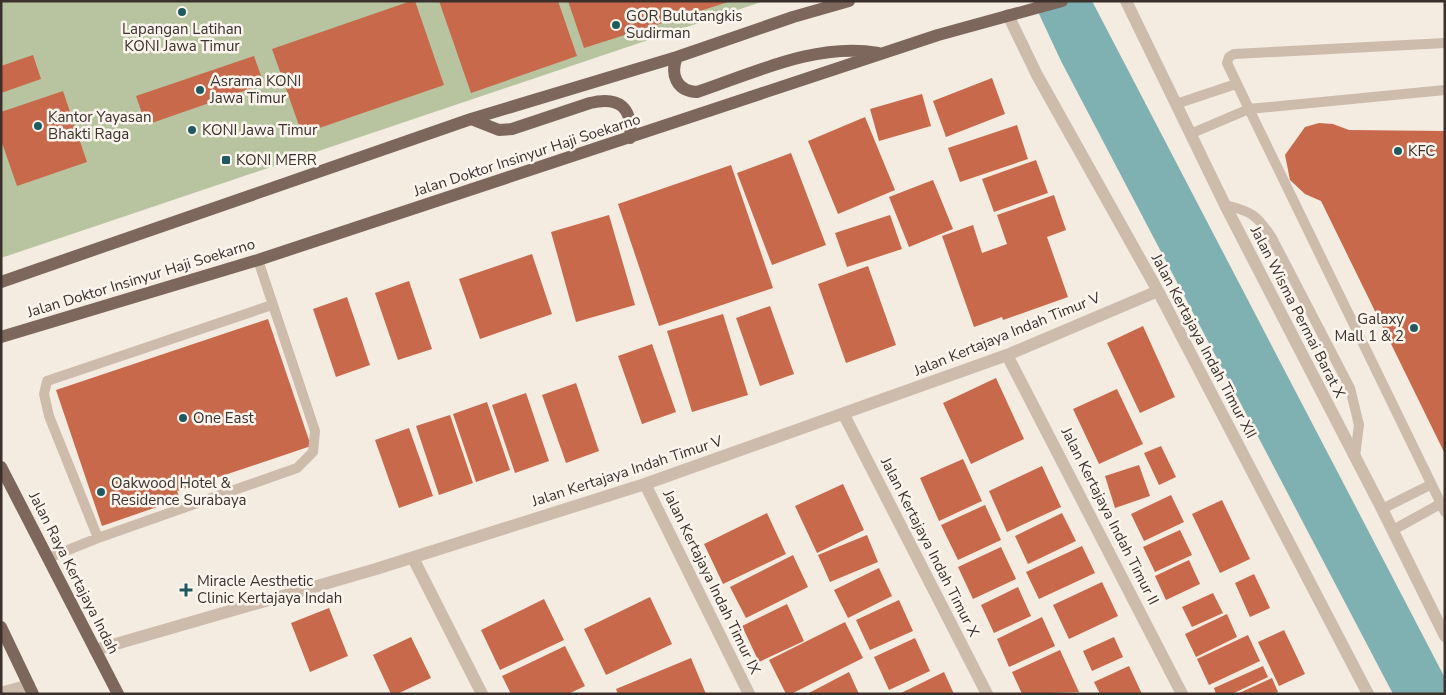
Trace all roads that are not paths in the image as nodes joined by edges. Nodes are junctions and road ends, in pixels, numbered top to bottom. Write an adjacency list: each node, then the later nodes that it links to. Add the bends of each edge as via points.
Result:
1 (849, 1): 4 (main road)
2 (1062, 1): 5 (main road, Jalan Doktor Insinyur Haji Soekarno)
3 (1126, 1): 11 (street, Jalan Wisma Permai Barat X)
4 (820, 6): 8 (main road)
5 (1008, 15): 7 (main road, Jalan Doktor Insinyur Haji Soekarno); 19 (street, Jalan Kertajaya Indah Timur XII, via 1037,75)
6 (1445, 43): 9 (lane, via 1234,54 1227,63)
7 (881, 54): 8 (main road, via 842,50 807,56 697,92 679,86 673,66); 15 (main road, Jalan Doktor Insinyur Haji Soekarno)
8 (677, 57): 13 (main road)
9 (1236, 84): 11 (lane); 12 (lane)
10 (1445, 90): 12 (lane)
11 (1176, 104): 14 (street, Jalan Wisma Permai Barat X)
12 (1249, 109): 14 (lane); 27 (lane)
13 (471, 118): 15 (main road, via 499,130 512,129 590,103 614,101 630,117); 18 (main road)
14 (1190, 134): 16 (street, Jalan Wisma Permai Barat X)
15 (630, 138): 17 (main road, Jalan Doktor Insinyur Haji Soekarno)
16 (1225, 205): 24 (street, Jalan Wisma Permai Barat X); 24 (lane, via 1248,210 1261,221 1286,264 1350,388 1359,425)
17 (258, 260): 20 (lane); 21 (main road, Jalan Doktor Insinyur Haji Soekarno)
18 (1, 282)
19 (1158, 291): 22 (street, Jalan Kertajaya Indah Timur V); 45 (street, Jalan Kertajaya Indah Timur XII)
20 (272, 304): 31 (lane, via 315,431 313,452 297,468); 31 (lane, via 47,381 44,394 49,416)
21 (1, 337)
22 (1007, 355): 23 (street, Jalan Kertajaya Indah Timur V); 44 (street, Jalan Kertajaya Indah Timur II)
23 (844, 414): 26 (street, Jalan Kertajaya Indah Timur V); 43 (street, Jalan Kertajaya Indah Timur X)
24 (1355, 456): 29 (street, Jalan Wisma Permai Barat X)
25 (1, 467): 32 (main road, Jalan Raya Kertajaya Indah)
26 (645, 484): 33 (street, Jalan Kertajaya Indah Timur V); 42 (street, Jalan Kertajaya Indah Timur IX)
27 (1430, 485): 28 (lane); 29 (lane)
28 (1442, 508): 30 (lane)
29 (1382, 509): 30 (street, Jalan Wisma Permai Barat X)
30 (1393, 530): 34 (street, Jalan Wisma Permai Barat X)
31 (98, 538): 32 (lane)
32 (48, 558): 37 (main road, Jalan Raya Kertajaya Indah)
33 (413, 558): 37 (street, Jalan Kertajaya Indah Timur V); 41 (street)
34 (1439, 608): 36 (street, Jalan Wisma Permai Barat X)
35 (1, 628): 38 (main road)
36 (1445, 636)
37 (95, 650): 40 (main road, Jalan Raya Kertajaya Indah)
38 (31, 689): 39 (street)
39 (1, 693)
40 (118, 694)
41 (482, 694)
42 (749, 694)
43 (988, 694)
44 (1182, 694)
45 (1368, 694)

